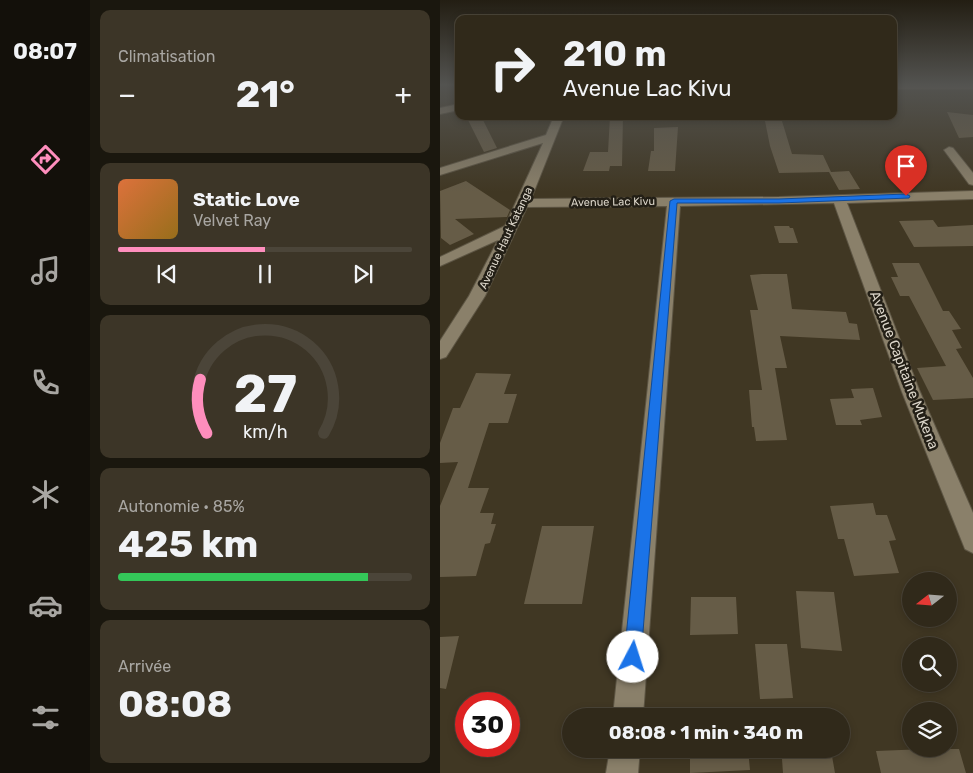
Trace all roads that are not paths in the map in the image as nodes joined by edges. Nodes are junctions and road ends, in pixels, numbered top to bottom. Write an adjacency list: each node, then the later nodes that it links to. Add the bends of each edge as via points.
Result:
1 (558, 120): 2 (street, Avenue Haut Katanga)
2 (552, 137): 4 (street); 9 (street, Avenue Haut Katanga)
3 (949, 150): 5 (street)
4 (440, 172)
5 (973, 181)
6 (973, 195): 7 (street, Avenue Lac Kivu)
7 (839, 199): 8 (street, Avenue Lac Kivu); 13 (street, Avenue Capitaine Mukena, via 911,392)
8 (674, 201): 9 (street, Avenue Lac Kivu); 14 (street)
9 (523, 203): 10 (street, Avenue Haut Katanga)
10 (510, 229): 11 (street); 12 (street, Avenue Haut Katanga, via 478,296)
11 (440, 262)
12 (440, 353)
13 (973, 541)
14 (629, 708)
15 (624, 758): 16 (street)
16 (622, 773)

